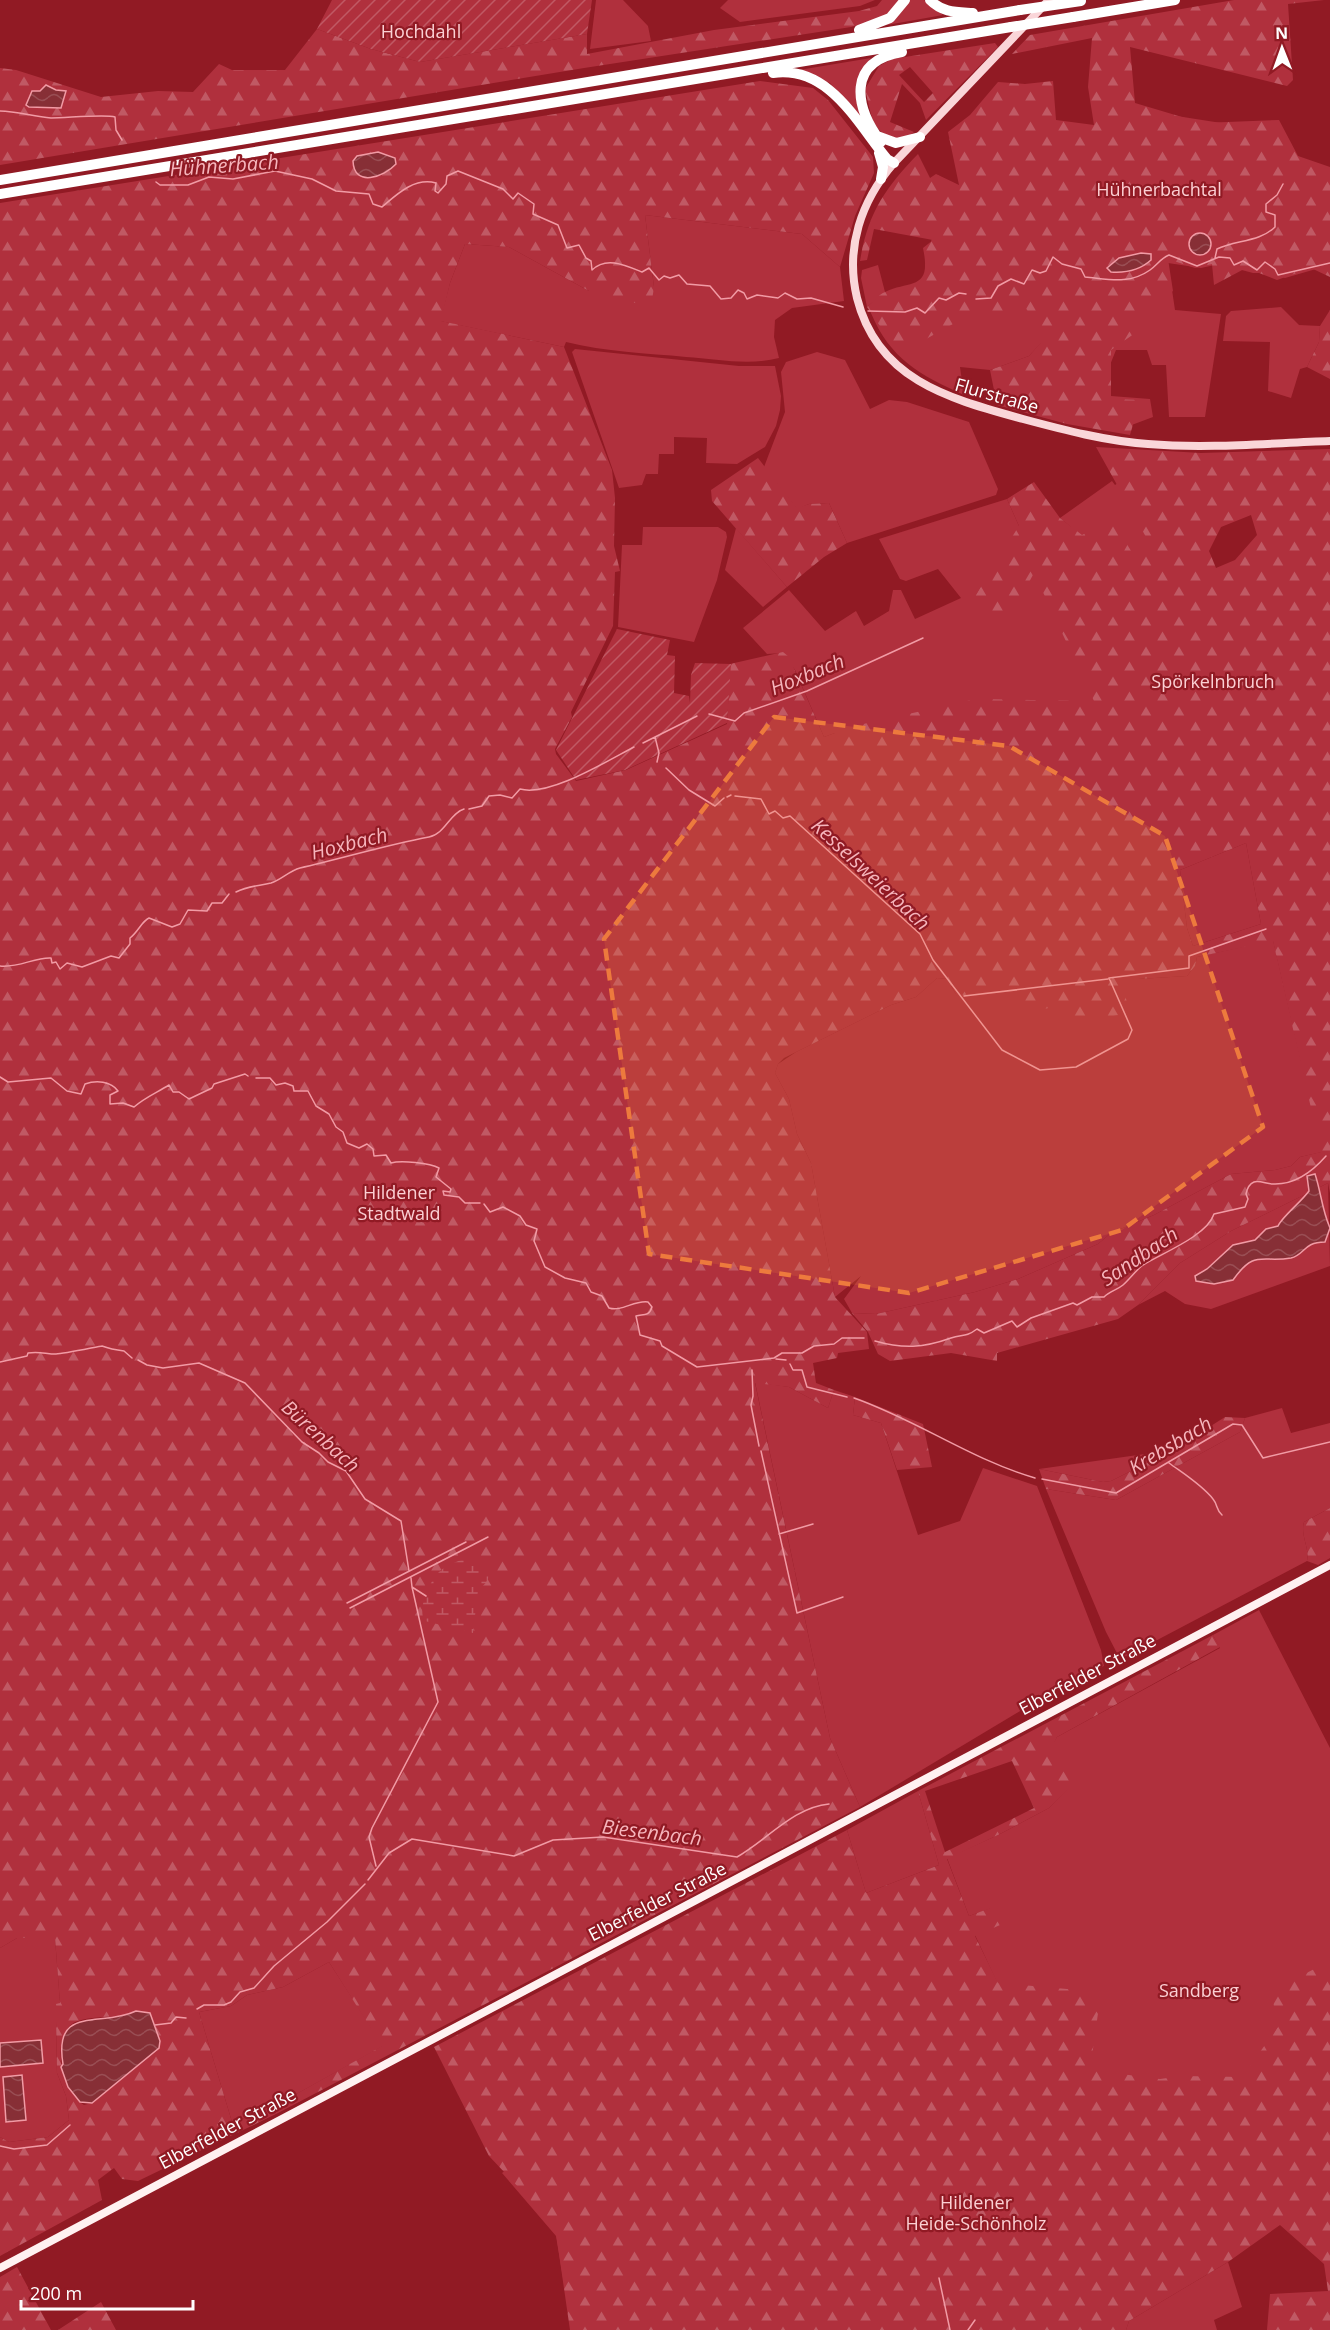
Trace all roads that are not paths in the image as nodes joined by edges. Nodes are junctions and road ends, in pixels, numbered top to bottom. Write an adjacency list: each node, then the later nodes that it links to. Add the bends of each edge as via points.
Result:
1 (905, 0): 8 (highway, via 881,24)
2 (930, 0): 6 (highway, via 953,13)
3 (1049, 0): 10 (main road, Flurstraße)
4 (1083, 0): 6 (highway, bridge)
5 (1175, 0): 7 (highway, bridge)
6 (995, 14): 8 (highway)
7 (936, 39): 9 (highway); 11 (highway, via 921,49 878,58 864,74 860,96)
8 (826, 43): 14 (highway)
9 (734, 73): 11 (highway, via 788,72 812,79 835,93); 15 (highway)
10 (920, 137): 11 (highway, via 896,143); 12 (main road, Flurstraße)
11 (876, 140): 12 (highway); 13 (highway, via 882,160)
12 (895, 162): 13 (main road, Flurstraße)
13 (881, 179): 16 (main road, Flurstraße, via 867,201 856,232 854,286 872,334 900,369 919,382 964,403 1062,430 1126,441 1164,445)
14 (0, 180)
15 (0, 194)
16 (1330, 441)
17 (1330, 1564): 18 (main road, Elberfelder Straße)
18 (0, 2268)

